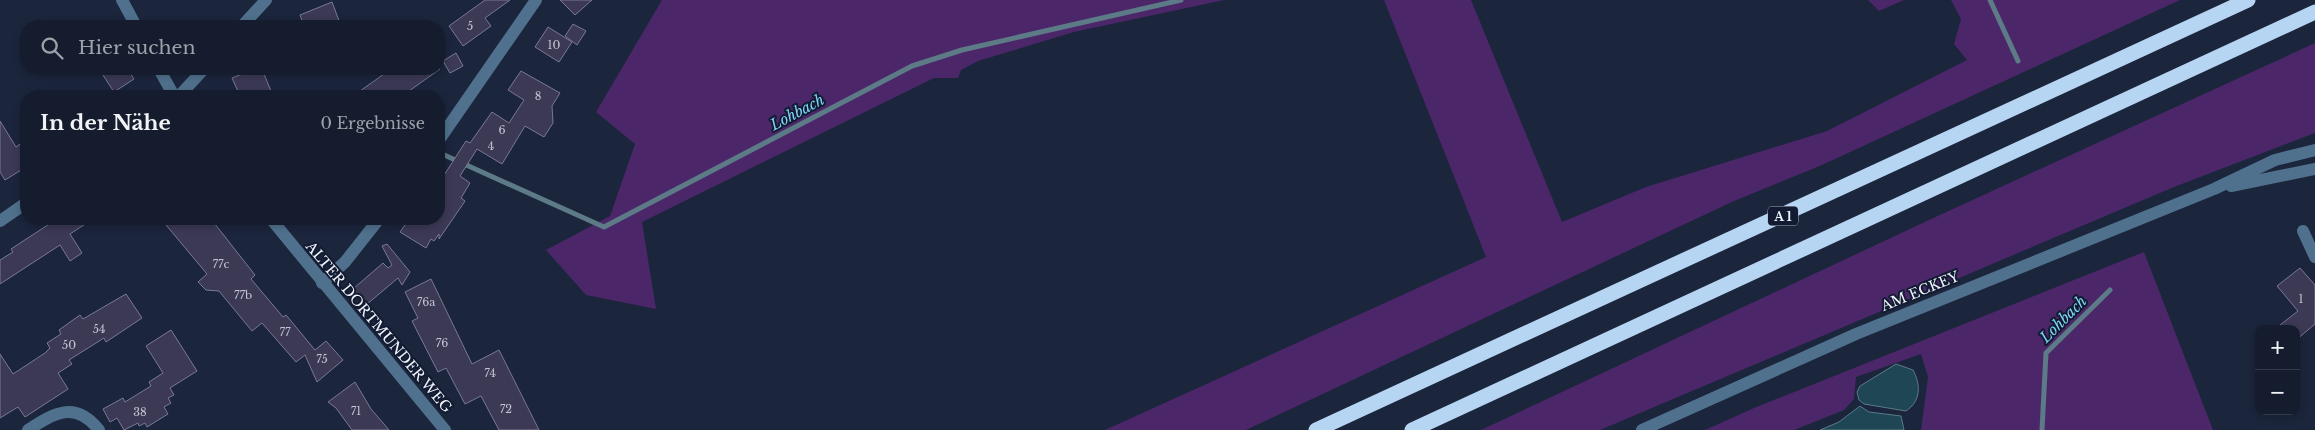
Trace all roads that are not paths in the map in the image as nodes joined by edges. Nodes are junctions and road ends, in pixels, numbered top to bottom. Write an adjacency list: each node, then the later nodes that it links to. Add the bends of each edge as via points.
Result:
1 (122, 0): 6 (street)
2 (266, 0): 7 (street)
3 (536, 0): 12 (street)
4 (2248, 0): 26 (highway, A 1)
5 (2315, 12): 27 (highway)
6 (133, 20)
7 (248, 20)
8 (162, 75): 10 (street)
9 (198, 75): 11 (street)
10 (171, 90)
11 (185, 90)
12 (445, 131)
13 (2315, 150): 15 (street, AM ECKEY, via 2275,160)
14 (2315, 169): 15 (street, AM ECKEY)
15 (2214, 189): 28 (street, AM ECKEY, via 1856,334)
16 (20, 207): 17 (street)
17 (0, 221)
18 (276, 225): 22 (street, ALTER DORTMUNDER WEG)
19 (374, 225): 22 (street, via 345,262)
20 (2303, 231): 21 (street)
21 (2315, 257)
22 (322, 283): 25 (street, ALTER DORTMUNDER WEG, via 378,346)
23 (28, 430): 24 (street, via 62,412 83,415)
24 (99, 430)
25 (445, 430)
26 (1316, 430)
27 (1412, 430)
28 (1642, 430)

